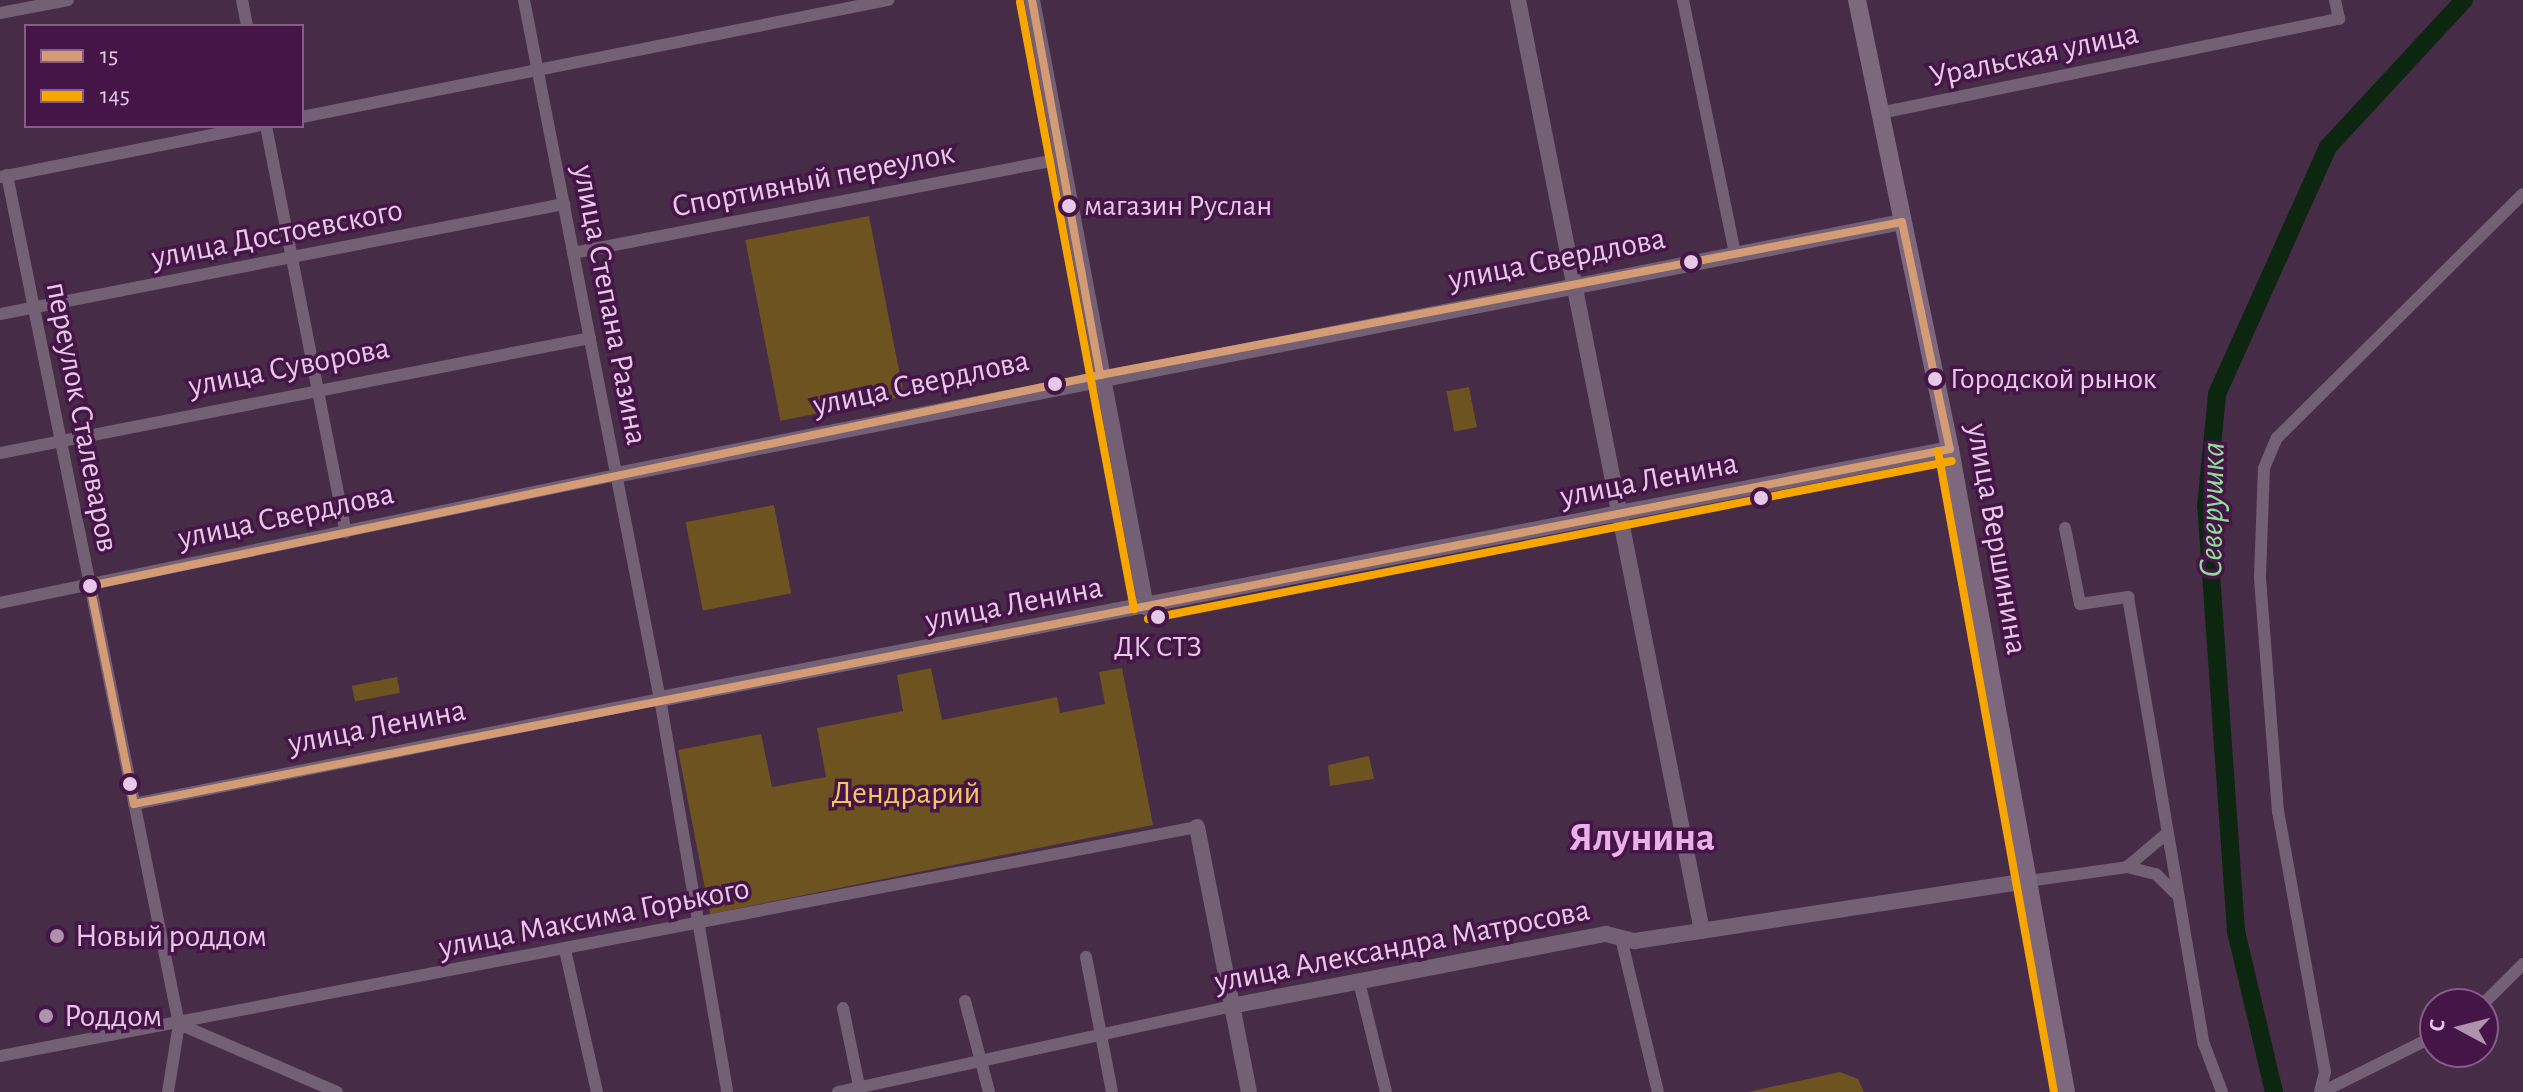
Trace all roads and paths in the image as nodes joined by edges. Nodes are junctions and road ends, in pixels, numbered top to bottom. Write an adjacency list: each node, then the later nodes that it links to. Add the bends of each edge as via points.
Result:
1 (68, 0): 10 (street)
2 (242, 0): 11 (street)
3 (524, 0): 12 (street, улица Степана Разина)
4 (888, 0): 12 (street)
5 (1032, 0): 17 (street)
6 (1518, 0): 25 (street)
7 (1683, 0): 23 (street)
8 (1857, 0): 13 (main road, улица Вершинина)
9 (2335, 0): 13 (street, Уральская улица, via 2339,19)
10 (0, 13)
11 (247, 24)
12 (538, 71): 14 (street); 20 (street, улица Степана Разина)
13 (1880, 113): 21 (main road, улица Вершинина)
14 (304, 117)
15 (247, 128): 18 (street)
16 (266, 128): 24 (street)
17 (1062, 159): 22 (street, Спортивный переулок); 29 (street)
18 (4, 176): 26 (street, переулок Сталеваров)
19 (2523, 194): 77 (street, via 2277,438 2264,468 2260,576 2280,826 2325,1072)
20 (564, 204): 22 (street, улица Степана Разина); 24 (street, улица Достоевского)
21 (1902, 222): 23 (street, улица Свердлова); 32 (main road, улица Вершинина)
22 (573, 253): 28 (street, улица Степана Разина)
23 (1735, 254): 25 (street, улица Свердлова)
24 (292, 258): 26 (street, улица Достоевского); 30 (street)
25 (1574, 285): 29 (street, улица Свердлова); 35 (street)
26 (34, 308): 27 (street, улица Достоевского); 31 (street, переулок Сталеваров)
27 (0, 314)
28 (590, 338): 30 (street, улица Суворова); 34 (street, улица Степана Разина)
29 (1100, 375): 34 (street, улица Свердлова); 40 (street)
30 (317, 386): 31 (street, улица Суворова); 37 (street)
31 (61, 441): 33 (street, улица Суворова); 38 (street, переулок Сталеваров)
32 (1950, 449): 35 (street, улица Ленина); 46 (main road, улица Вершинина)
33 (0, 453)
34 (616, 475): 37 (street, улица Свердлова); 41 (street, улица Степана Разина)
35 (1618, 515): 40 (street, улица Ленина); 49 (street)
36 (2065, 528): 44 (street, via 2080,604 2128,597)
37 (346, 532): 38 (street, улица Свердлова)
38 (90, 586): 39 (street, улица Свердлова); 42 (street, переулок Сталеваров)
39 (0, 603)
40 (1146, 607): 41 (street, улица Ленина)
41 (660, 699): 42 (street, улица Ленина); 48 (street, улица Степана Разина)
42 (134, 804): 59 (street, переулок Сталеваров)
43 (1197, 827): 48 (street, улица Максима Горького); 57 (street)
44 (2166, 834): 45 (street, via 2145,859); 47 (street)
45 (2127, 867): 46 (street); 47 (street, via 2156,874)
46 (2028, 881): 49 (street, улица Александра Матросова); 75 (main road, улица Вершинина)
47 (2176, 895): 76 (street, via 2204,1044)
48 (694, 926): 51 (street, улица Максима Горького); 68 (street, улица Степана Разина)
49 (1702, 931): 50 (street, улица Александра Матросова)
50 (1621, 938): 54 (street, улица Александра Матросова, via 1543,945); 74 (street)
51 (565, 950): 59 (street, улица Максима Горького); 67 (street)
52 (1086, 957): 60 (street)
53 (2523, 964): 55 (street)
54 (1360, 986): 57 (street, улица Александра Матросова); 73 (street)
55 (2499, 988)
56 (965, 1001): 63 (street)
57 (1231, 1006): 60 (street, улица Александра Матросова); 72 (street)
58 (843, 1008): 64 (street)
59 (179, 1024): 62 (street, улица Максима Горького); 65 (street, переулок Сталеваров); 66 (street)
60 (1100, 1035): 63 (street, улица Александра Матросова); 71 (street)
61 (2419, 1044): 77 (street)
62 (0, 1056)
63 (982, 1060): 64 (street, улица Александра Матросова); 70 (street)
64 (860, 1090): 69 (street, улица Александра Матросова)
65 (168, 1092)
66 (337, 1092)
67 (597, 1092)
68 (727, 1092)
69 (838, 1092)
70 (989, 1092)
71 (1112, 1092)
72 (1249, 1092)
73 (1386, 1092)
74 (1658, 1092)
75 (2066, 1092)
76 (2222, 1092)
77 (2321, 1092)

